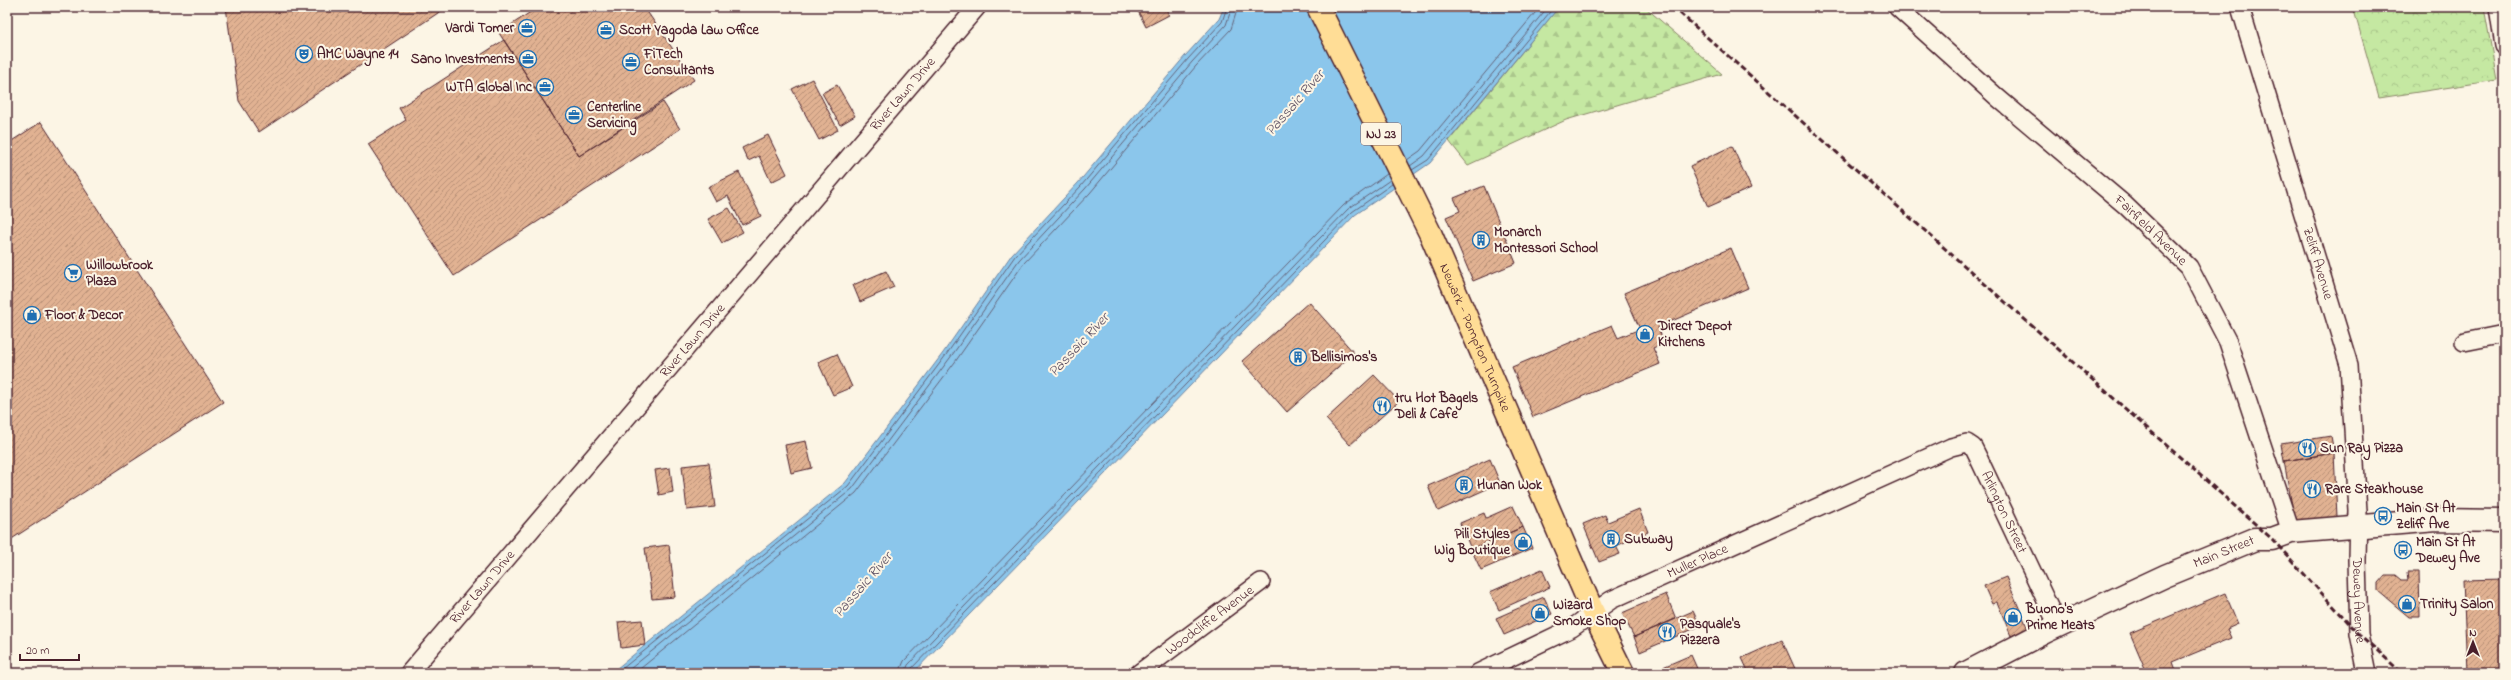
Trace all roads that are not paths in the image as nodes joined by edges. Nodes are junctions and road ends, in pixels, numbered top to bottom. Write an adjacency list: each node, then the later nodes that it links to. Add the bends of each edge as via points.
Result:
1 (977, 7): 17 (street, River Lawn Drive)
2 (1318, 7): 14 (main road, Newark - Pompton Turnpike / NJ 23, via 1431,235)
3 (1897, 7): 12 (street, Fairfield Avenue, via 1998,98 2125,205 2189,267 2228,342)
4 (2240, 7): 11 (street, Zeliff Avenue, via 2349,365)
5 (2498, 7): 6 (street)
6 (2504, 46)
7 (2504, 334): 8 (street)
8 (2464, 342)
9 (1924, 460): 14 (street, Muller Place, via 1611,600); 15 (street, Arlington Street, via 1951,447 1967,444 1973,447)
10 (2504, 520): 11 (main road, Main Street, via 2437,520)
11 (2358, 527): 12 (main road, Main Street); 21 (street, Dewey Avenue, via 2359,634)
12 (2291, 532): 15 (main road, Main Street, via 2272,539 2255,539 2165,576)
13 (1261, 582): 16 (street, Woodcliffe Avenue)
14 (1593, 612): 18 (street, Muller Place, via 1572,628); 19 (main road, Newark - Pompton Turnpike / NJ 23)
15 (2058, 626): 20 (main road, Main Street)
16 (1145, 671)
17 (409, 673)
18 (1478, 673)
19 (1622, 673)
20 (1966, 673)
21 (2368, 673)

